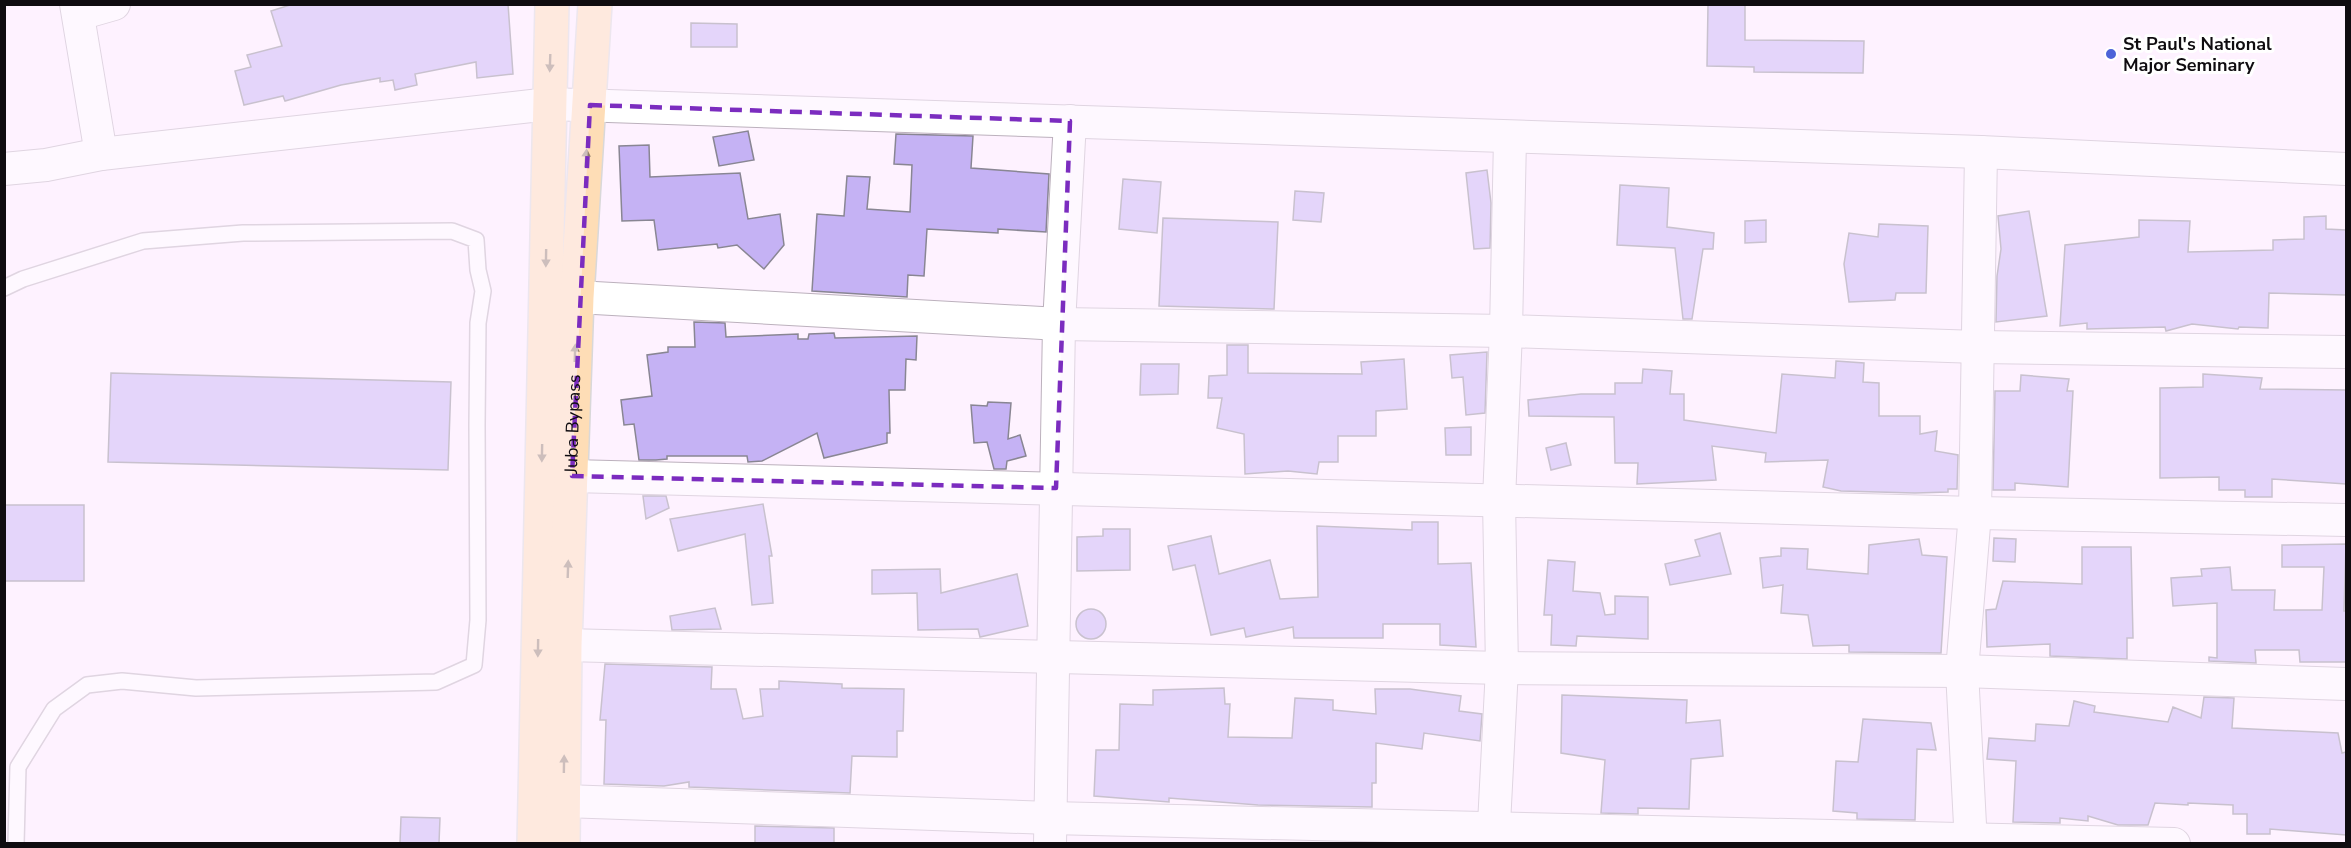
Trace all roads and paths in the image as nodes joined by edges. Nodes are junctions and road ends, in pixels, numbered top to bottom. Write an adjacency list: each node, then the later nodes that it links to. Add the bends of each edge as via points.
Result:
1 (114, 4): 4 (street)
2 (552, 4): 5 (main road, Juba Bypass, one-way to 5)
3 (595, 4): 6 (main road, Juba Bypass)
4 (78, 9): 10 (street)
5 (549, 104): 6 (street); 10 (street); 34 (main road, Juba Bypass, one-way to 34)
6 (590, 105): 7 (street); 14 (main road, Juba Bypass, one-way to 6)
7 (1070, 121): 8 (street); 15 (street)
8 (1510, 138): 9 (street); 16 (street)
9 (1981, 152): 12 (street); 17 (street)
10 (100, 154): 11 (street)
11 (4, 169)
12 (2346, 169)
13 (4, 288): 33 (lane, via 143,241 243,233 452,231 476,240 483,291 478,323 478,620 474,664 436,682 196,688 122,681 87,685 54,709 18,767)
14 (577, 297): 15 (street); 19 (main road, Juba Bypass, one-way to 14)
15 (1059, 324): 16 (street); 20 (street)
16 (1506, 331): 17 (street); 21 (street)
17 (1978, 347): 18 (street); 22 (street)
18 (2346, 352)
19 (572, 476): 20 (street); 24 (main road, Juba Bypass, one-way to 19)
20 (1056, 488): 21 (street); 25 (street)
21 (1499, 500): 22 (street); 26 (street)
22 (1975, 513): 23 (street); 27 (street)
23 (2346, 520)
24 (566, 645): 25 (street); 29 (main road, Juba Bypass, one-way to 24)
25 (1051, 657): 26 (street); 30 (street)
26 (1502, 668): 27 (street); 31 (street)
27 (1962, 671): 28 (street); 32 (street)
28 (2346, 684)
29 (564, 801): 30 (street); 35 (main road, Juba Bypass)
30 (1050, 831): 31 (street)
31 (1493, 835): 32 (street)
32 (1971, 840): 36 (street)
33 (16, 843)
34 (534, 843)
35 (563, 843)
36 (2174, 843)

